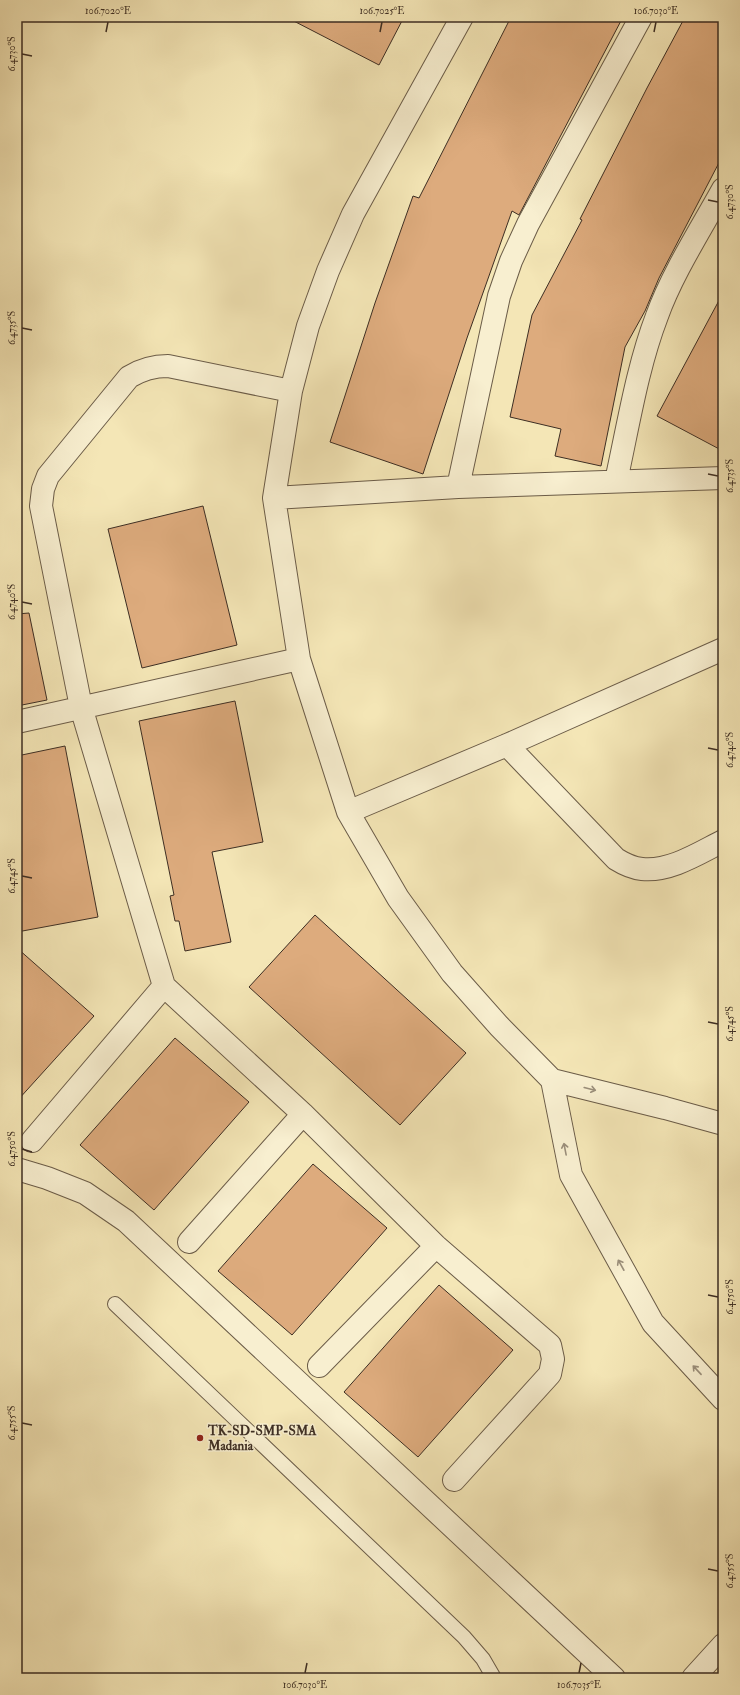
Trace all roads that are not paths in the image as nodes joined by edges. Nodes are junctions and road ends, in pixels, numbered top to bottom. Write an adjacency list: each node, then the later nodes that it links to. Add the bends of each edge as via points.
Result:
1 (462, 17): 4 (street, via 353,214 308,326)
2 (641, 17): 7 (street, via 528,224 511,261 499,296)
3 (723, 189): 6 (street, via 672,282 657,315 646,348)
4 (291, 391): 8 (street); 11 (street, via 168,366 154,366 141,370 130,377 48,476 41,506)
5 (723, 478): 6 (street)
6 (616, 481): 7 (street)
7 (458, 487): 8 (street)
8 (274, 498): 10 (street)
9 (723, 649): 13 (street)
10 (299, 659): 11 (street); 14 (street)
11 (81, 708): 12 (street); 16 (street)
12 (17, 722)
13 (508, 745): 14 (street); 15 (street, via 616,859 629,866 648,869 671,866)
14 (348, 812): 17 (street, via 398,898 452,973)
15 (723, 841)
16 (164, 986): 18 (street); 20 (street)
17 (552, 1080): 19 (street, one-way to 19); 26 (street, one-way to 17, via 653,1323 570,1175)
18 (303, 1114): 22 (street); 23 (street)
19 (723, 1124)
20 (32, 1141)
21 (17, 1169): 30 (street, via 85,1193 126,1221)
22 (189, 1242)
23 (436, 1246): 25 (street); 27 (street, via 550,1345 553,1359 550,1374)
24 (115, 1304): 29 (lane, via 464,1636 483,1659)
25 (319, 1366)
26 (723, 1399)
27 (454, 1480)
28 (723, 1645): 31 (street)
29 (494, 1678)
30 (614, 1678)
31 (693, 1678)

